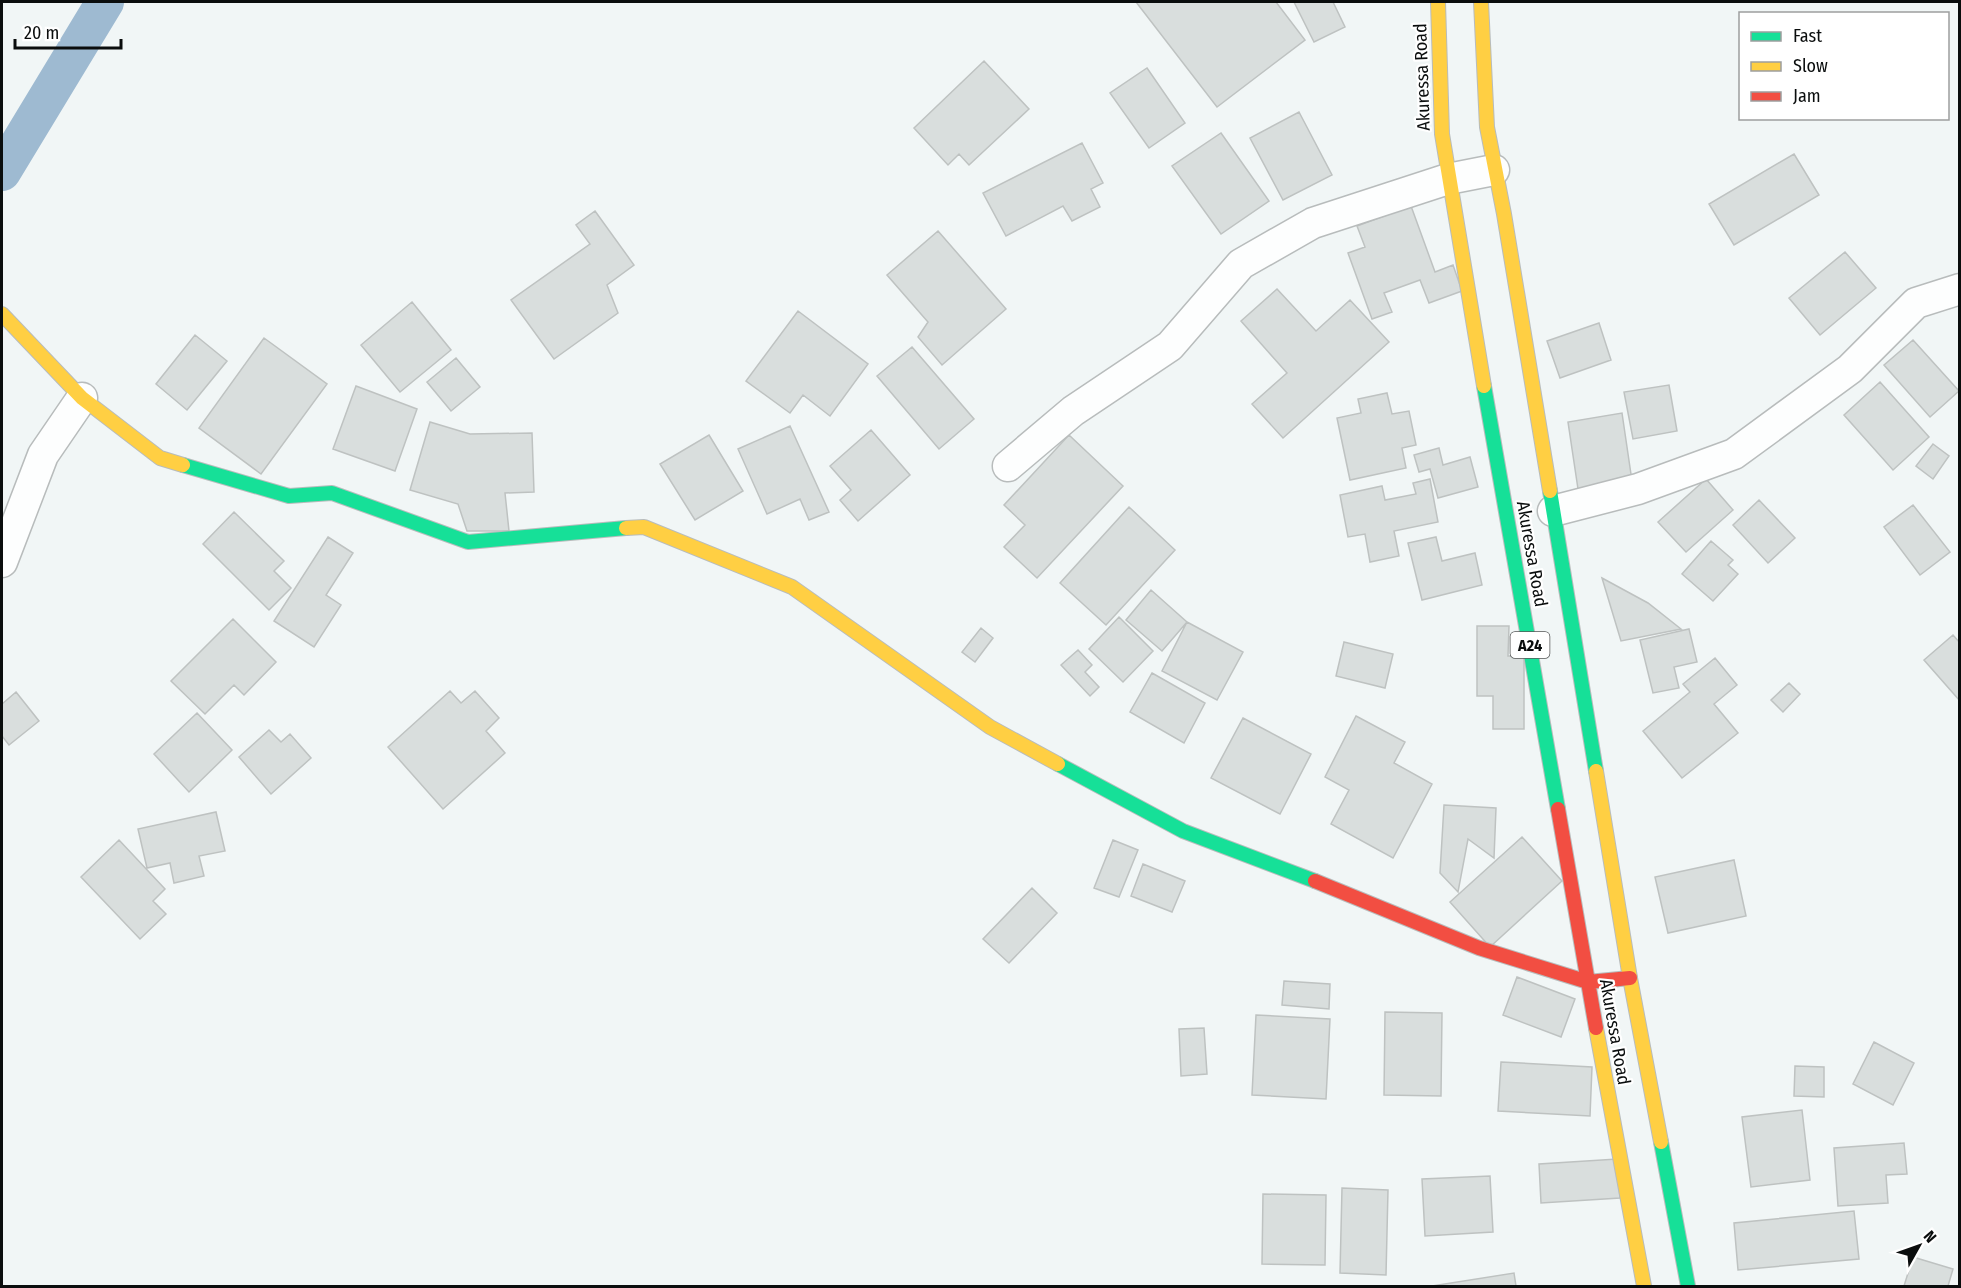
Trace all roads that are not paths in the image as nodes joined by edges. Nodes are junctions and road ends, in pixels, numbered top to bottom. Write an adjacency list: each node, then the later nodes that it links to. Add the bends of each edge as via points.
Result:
1 (1438, 2): 4 (main road, Akuressa Road / A24, via 1442,134)
2 (1481, 2): 3 (main road, Akuressa Road / A24, via 1487,127)
3 (1494, 170): 4 (street); 9 (main road, Akuressa Road / A24)
4 (1448, 179): 8 (street, via 1313,223 1241,264 1170,346 1073,411); 12 (main road, Akuressa Road / A24)
5 (1959, 289): 9 (street, via 1916,303 1850,369 1734,454 1638,489)
6 (2, 314): 7 (main road)
7 (82, 398): 10 (street, via 42,455); 12 (main road, via 160,458 289,496 332,493 468,542 644,527 792,587 990,727 1183,831 1479,948)
8 (1008, 466)
9 (1553, 511): 11 (main road, Akuressa Road / A24)
10 (2, 562)
11 (1630, 978): 12 (main road); 14 (main road, Akuressa Road / A24)
12 (1588, 982): 13 (main road, Akuressa Road / A24)
13 (1644, 1287)
14 (1688, 1287)

